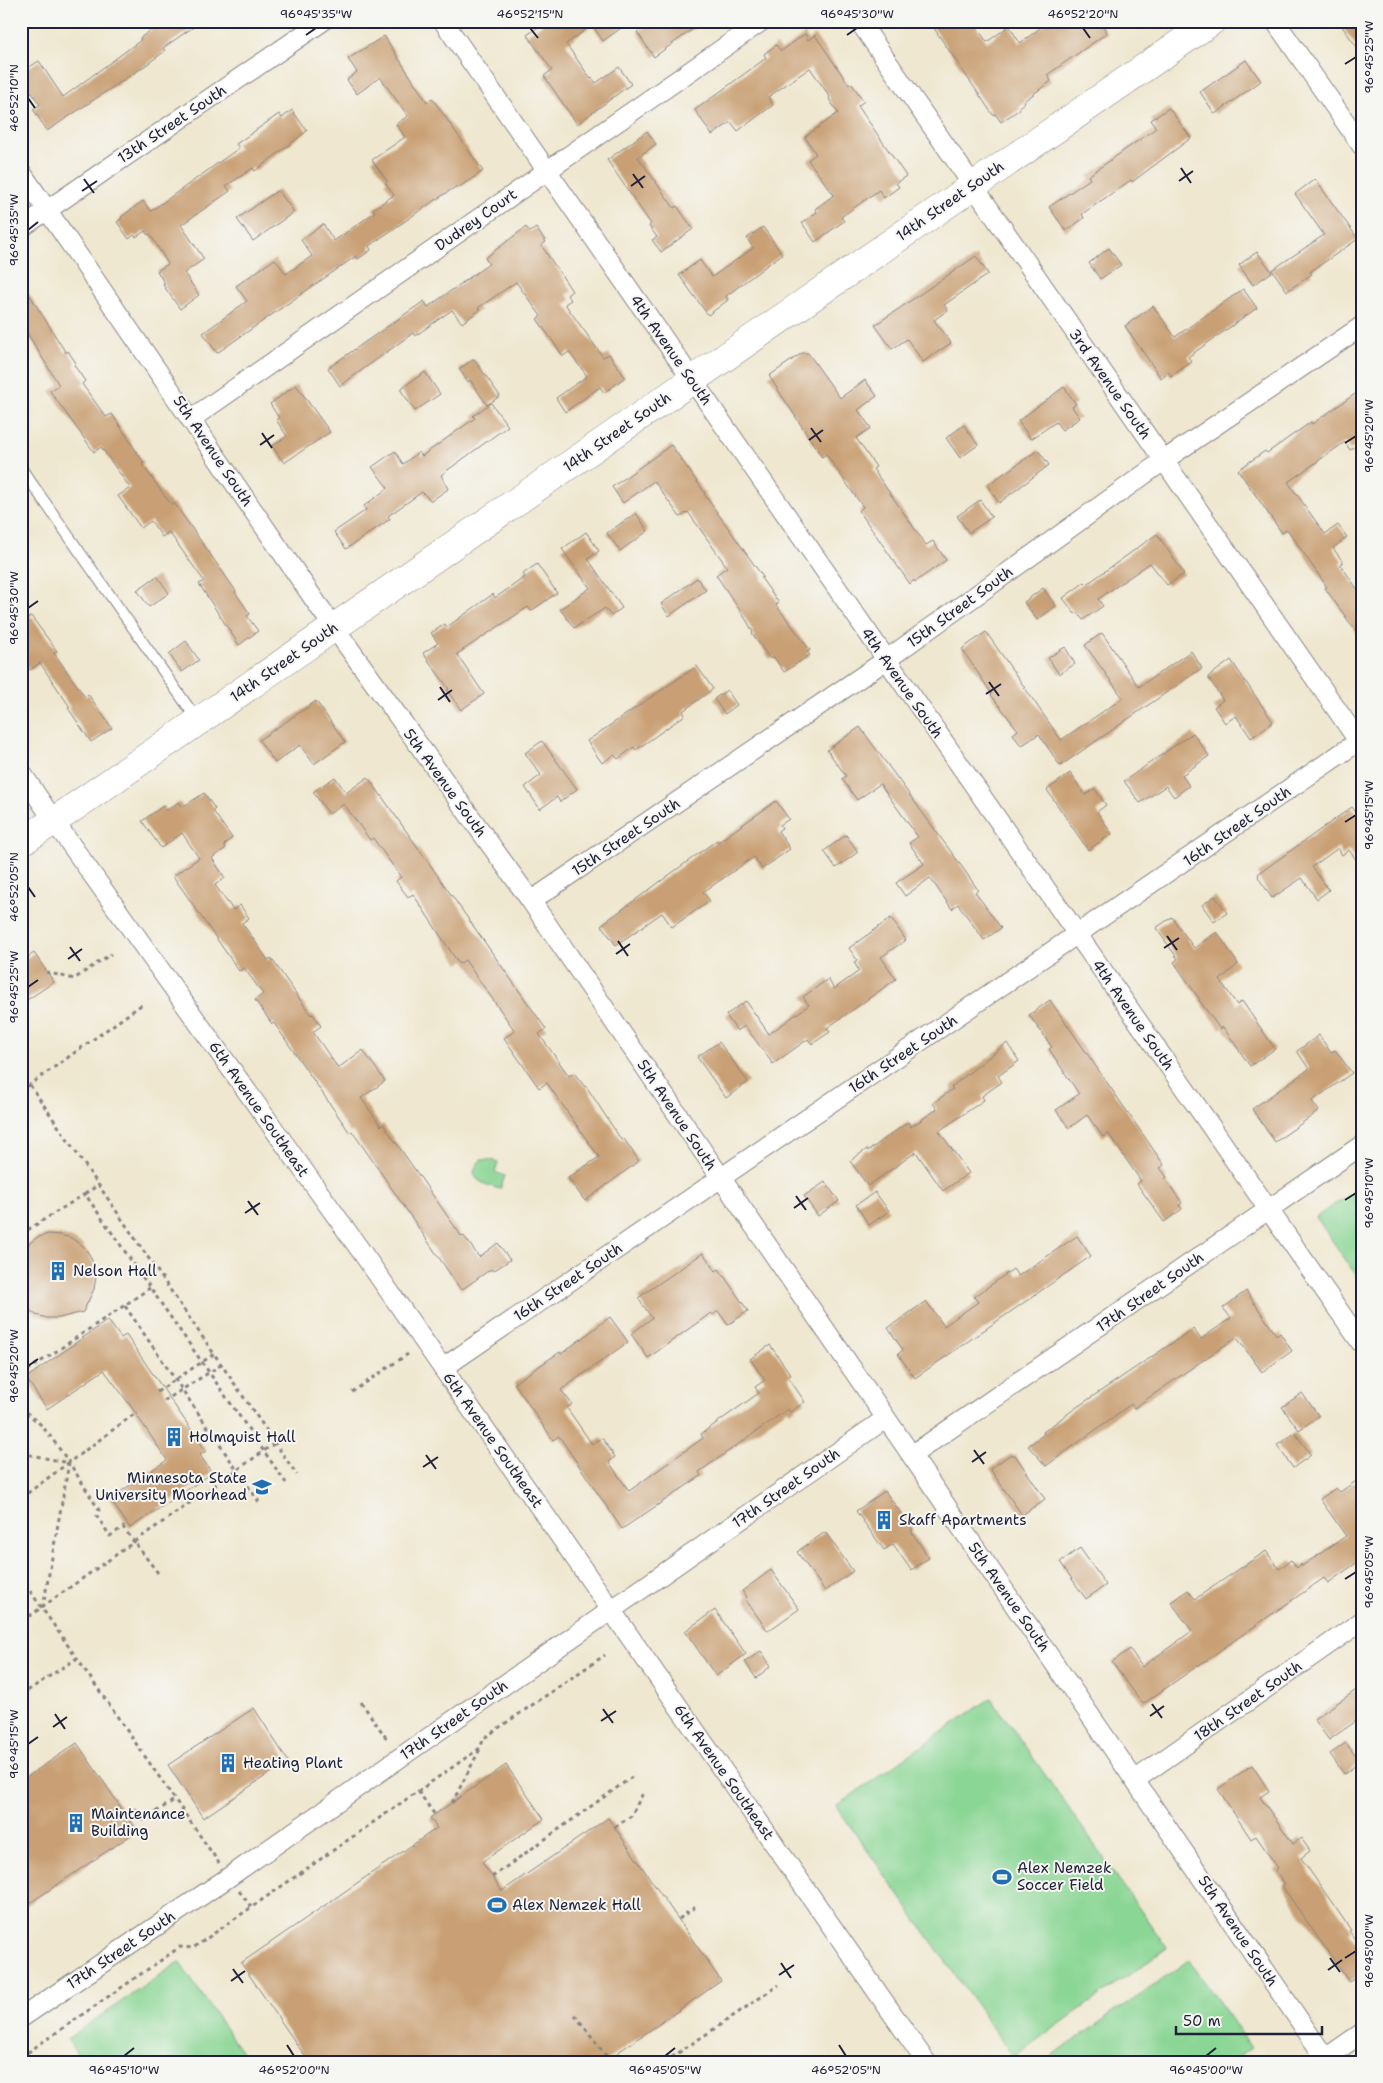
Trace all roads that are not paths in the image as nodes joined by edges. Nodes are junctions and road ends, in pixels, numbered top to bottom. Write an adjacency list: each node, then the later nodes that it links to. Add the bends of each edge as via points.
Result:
1 (323, 21): 11 (street, 13th Street South)
2 (443, 21): 8 (street, 4th Avenue South)
3 (762, 21): 8 (street, Dudrey Court)
4 (859, 21): 10 (street, 3rd Avenue South)
5 (1212, 21): 10 (street, 14th Street South)
6 (1275, 21): 7 (street)
7 (1362, 146)
8 (547, 171): 14 (street, 4th Avenue South); 15 (street, Dudrey Court)
9 (21, 172): 11 (street, 5th Avenue South)
10 (973, 185): 14 (street, 14th Street South); 16 (street, 3rd Avenue South)
11 (48, 210): 12 (street, 13th Street South); 15 (street, 5th Avenue South)
12 (21, 228)
13 (1362, 326): 16 (street, 15th Street South)
14 (692, 380): 18 (street, 14th Street South); 19 (street, 4th Avenue South)
15 (191, 419): 18 (street, 5th Avenue South)
16 (1163, 461): 19 (street, 15th Street South); 21 (street, 3rd Avenue South)
17 (21, 468): 20 (lane)
18 (334, 627): 20 (street, 14th Street South); 25 (street, 5th Avenue South)
19 (886, 660): 25 (street, 15th Street South); 26 (street, 4th Avenue South)
20 (198, 721): 23 (street, 14th Street South)
21 (1361, 742): 26 (street, 16th Street South)
22 (21, 772): 23 (street, 6th Avenue Southeast)
23 (54, 821): 24 (street, 14th Street South); 31 (street, 6th Avenue Southeast)
24 (21, 842)
25 (531, 901): 28 (street, 5th Avenue South)
26 (1078, 935): 28 (street, 16th Street South); 29 (street, 4th Avenue South)
27 (1362, 1145): 29 (street, 17th Street South)
28 (720, 1178): 31 (street, 16th Street South); 32 (street, 5th Avenue South)
29 (1268, 1210): 30 (street, 4th Avenue South); 33 (street, 17th Street South)
30 (1362, 1344)
31 (442, 1368): 34 (street, 6th Avenue Southeast)
32 (885, 1419): 33 (street, 5th Avenue South); 34 (street, 17th Street South)
33 (912, 1455): 36 (street, 5th Avenue South)
34 (612, 1610): 37 (street, 17th Street South); 40 (street, 6th Avenue Southeast)
35 (1362, 1621): 36 (street, 18th Street South)
36 (1136, 1780): 39 (street, 5th Avenue South)
37 (21, 2018)
38 (1362, 2033): 39 (street)
39 (1324, 2060)
40 (926, 2062)

